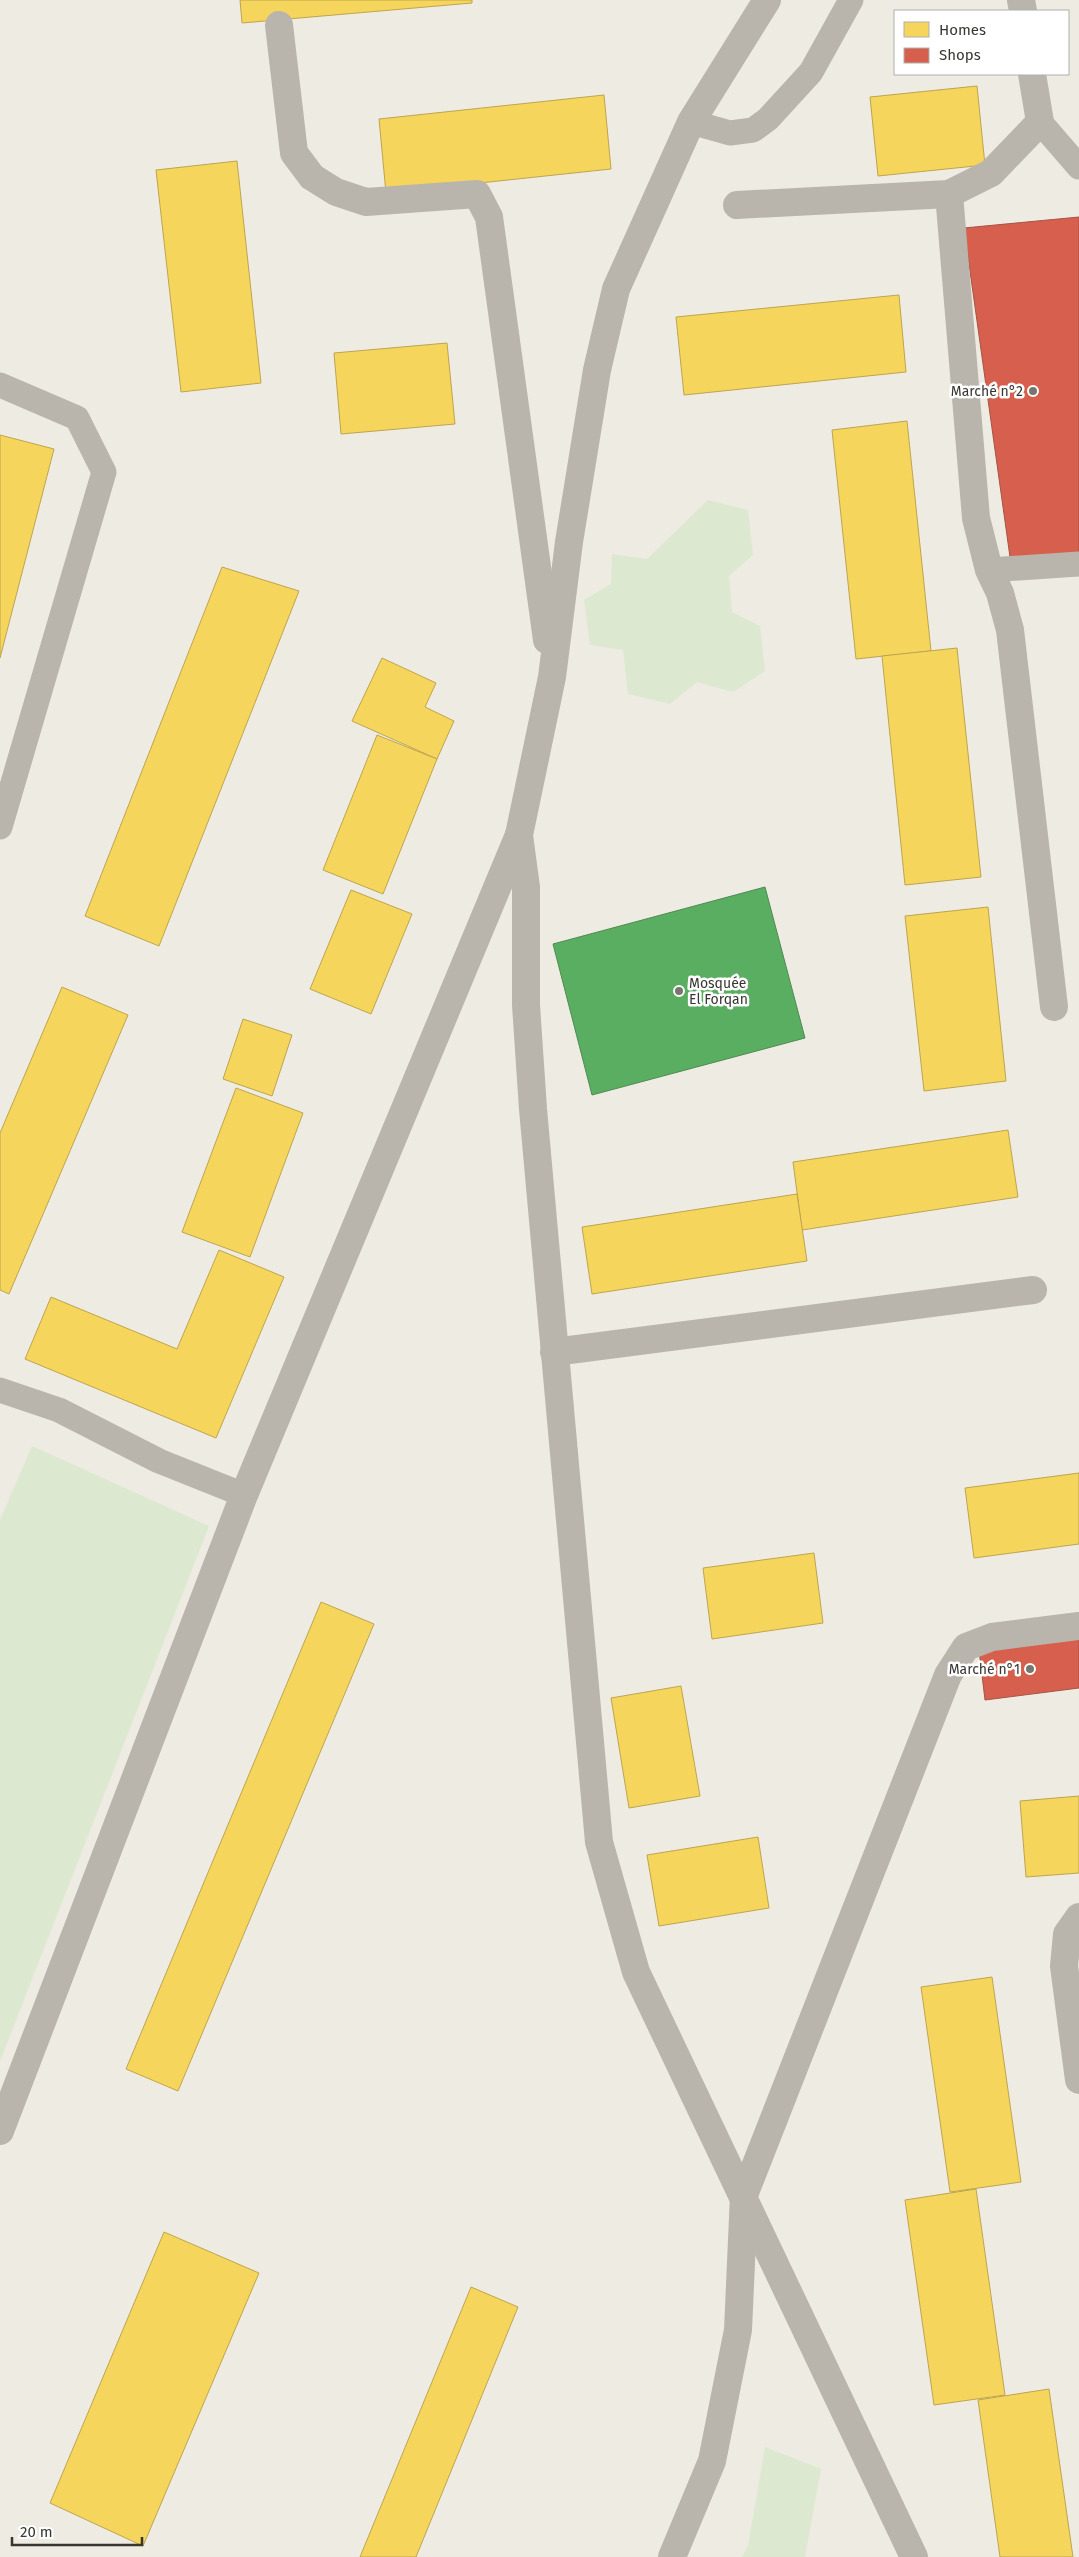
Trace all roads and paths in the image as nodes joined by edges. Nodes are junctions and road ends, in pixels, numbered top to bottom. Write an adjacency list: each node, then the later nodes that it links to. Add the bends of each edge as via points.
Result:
1 (767, 0): 5 (street)
2 (851, 0): 5 (lane, via 811,72 768,119 753,130 730,133)
3 (279, 25): 13 (street, via 294,153 312,177 336,192 366,202 477,194 489,217)
4 (1032, 75): 6 (street)
5 (691, 122): 13 (street, via 616,289 597,370)
6 (1040, 122): 7 (lane); 8 (street, via 991,174)
7 (1079, 167)
8 (948, 194): 9 (street); 12 (street, via 976,518)
9 (737, 205)
10 (0, 386): 14 (lane, via 77,418 104,472)
11 (1079, 564): 12 (lane)
12 (989, 570): 16 (street, via 1000,593 1010,630)
13 (552, 677): 15 (street)
14 (0, 827)
15 (520, 835): 18 (street, via 526,887 526,1005); 20 (street)
16 (1054, 1006)
17 (1033, 1290): 18 (street)
18 (554, 1352): 25 (street, via 599,1842 636,1972)
19 (0, 1390): 20 (lane, via 59,1410 159,1461)
20 (244, 1495): 24 (street)
21 (1079, 1626): 25 (street, via 992,1637 966,1648 948,1675)
22 (1079, 1918): 23 (street, via 1067,1934 1064,1966)
23 (1079, 2080)
24 (0, 2131)
25 (744, 2195): 26 (street, via 738,2330 712,2461); 27 (street)
26 (672, 2557)
27 (914, 2557)

